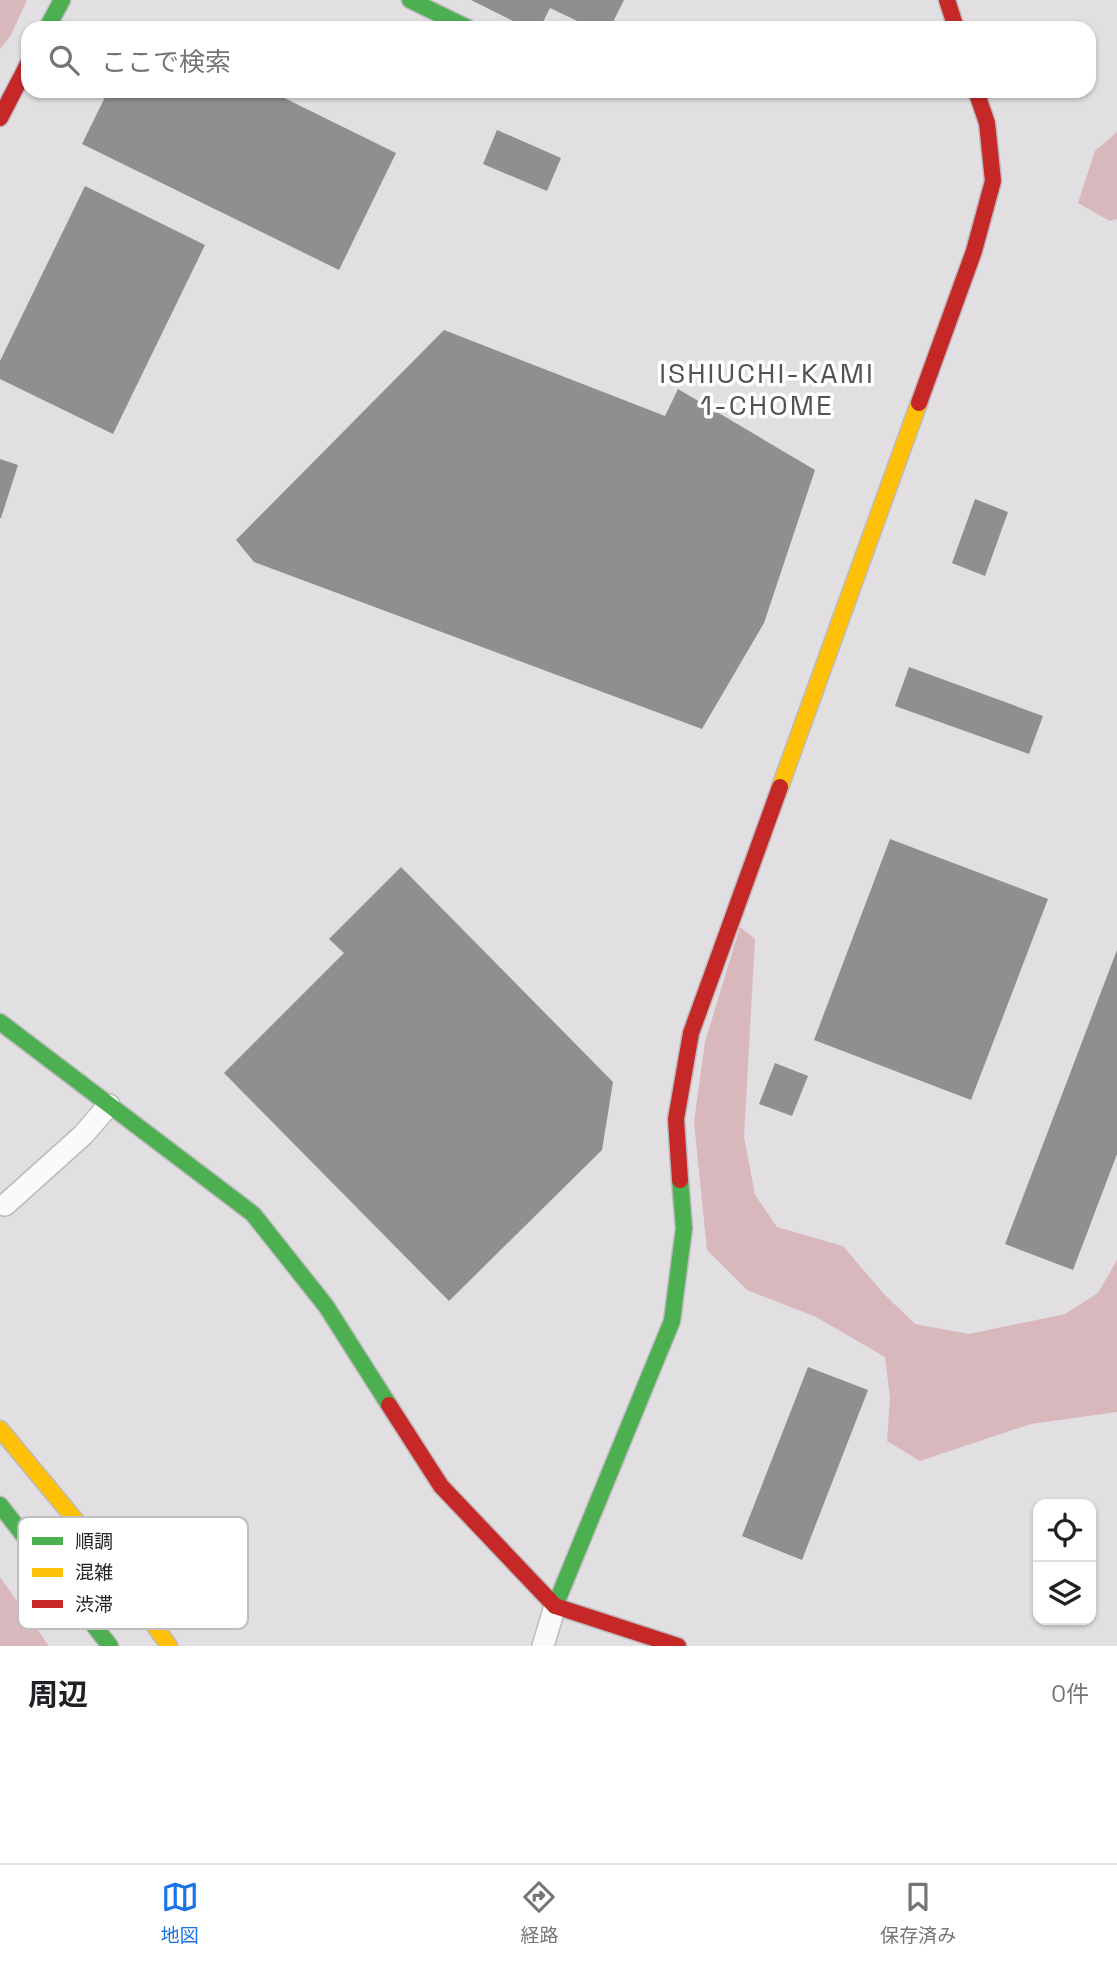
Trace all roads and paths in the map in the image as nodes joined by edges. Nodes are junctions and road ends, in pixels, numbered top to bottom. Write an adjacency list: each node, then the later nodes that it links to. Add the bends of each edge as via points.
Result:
1 (62, 0): 4 (main road)
2 (411, 0): 5 (main road)
3 (947, 0): 6 (main road)
4 (51, 21)
5 (454, 21)
6 (954, 21)
7 (21, 78): 9 (main road)
8 (978, 98): 19 (main road, via 987,123 993,181 974,251 691,1032 676,1119 684,1228 671,1321)
9 (0, 118)
10 (0, 1021): 11 (main road)
11 (109, 1105): 12 (street, via 83,1135); 19 (main road, via 253,1214 326,1306 441,1486)
12 (5, 1205)
13 (0, 1429): 15 (main road)
14 (0, 1504): 17 (main road)
15 (73, 1517)
16 (0, 1518): 18 (main road)
17 (18, 1526)
18 (18, 1537)
19 (555, 1606): 24 (street); 25 (main road)
20 (98, 1629): 22 (main road)
21 (157, 1629): 23 (main road)
22 (110, 1646)
23 (169, 1646)
24 (543, 1646)
25 (678, 1646)

